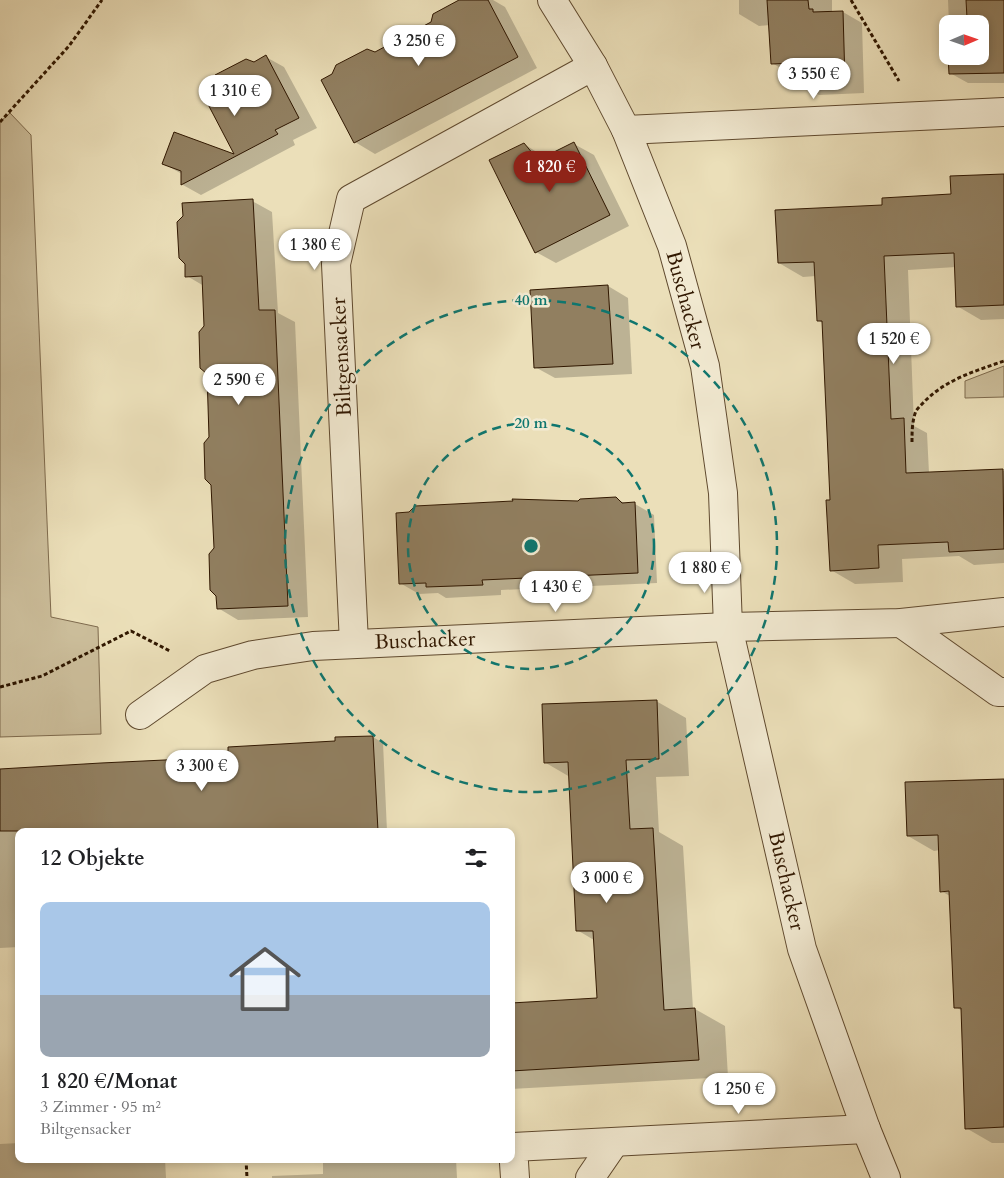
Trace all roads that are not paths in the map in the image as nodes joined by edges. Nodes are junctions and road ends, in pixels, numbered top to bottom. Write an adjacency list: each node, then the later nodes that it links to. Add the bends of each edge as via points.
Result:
1 (552, 0): 2 (street, Buschacker)
2 (593, 66): 4 (street, Buschacker); 8 (street, Biltgensacker, via 350,199 336,264)
3 (1004, 112): 4 (street)
4 (626, 130): 7 (street, Buschacker, via 672,246 704,366 723,493)
5 (1004, 612): 6 (street, Buschacker)
6 (901, 623): 7 (street, Buschacker); 9 (street, via 998,692)
7 (728, 627): 8 (street, Buschacker); 11 (street, Buschacker, via 802,949)
8 (354, 643): 10 (street, Buschacker, via 253,655 205,669)
9 (1004, 692)
10 (140, 715)
11 (866, 1129): 12 (street); 17 (street, Buschacker)
12 (614, 1143): 13 (street); 16 (street)
13 (515, 1147)
14 (514, 1163): 15 (street)
15 (515, 1178)
16 (590, 1178)
17 (886, 1178)

